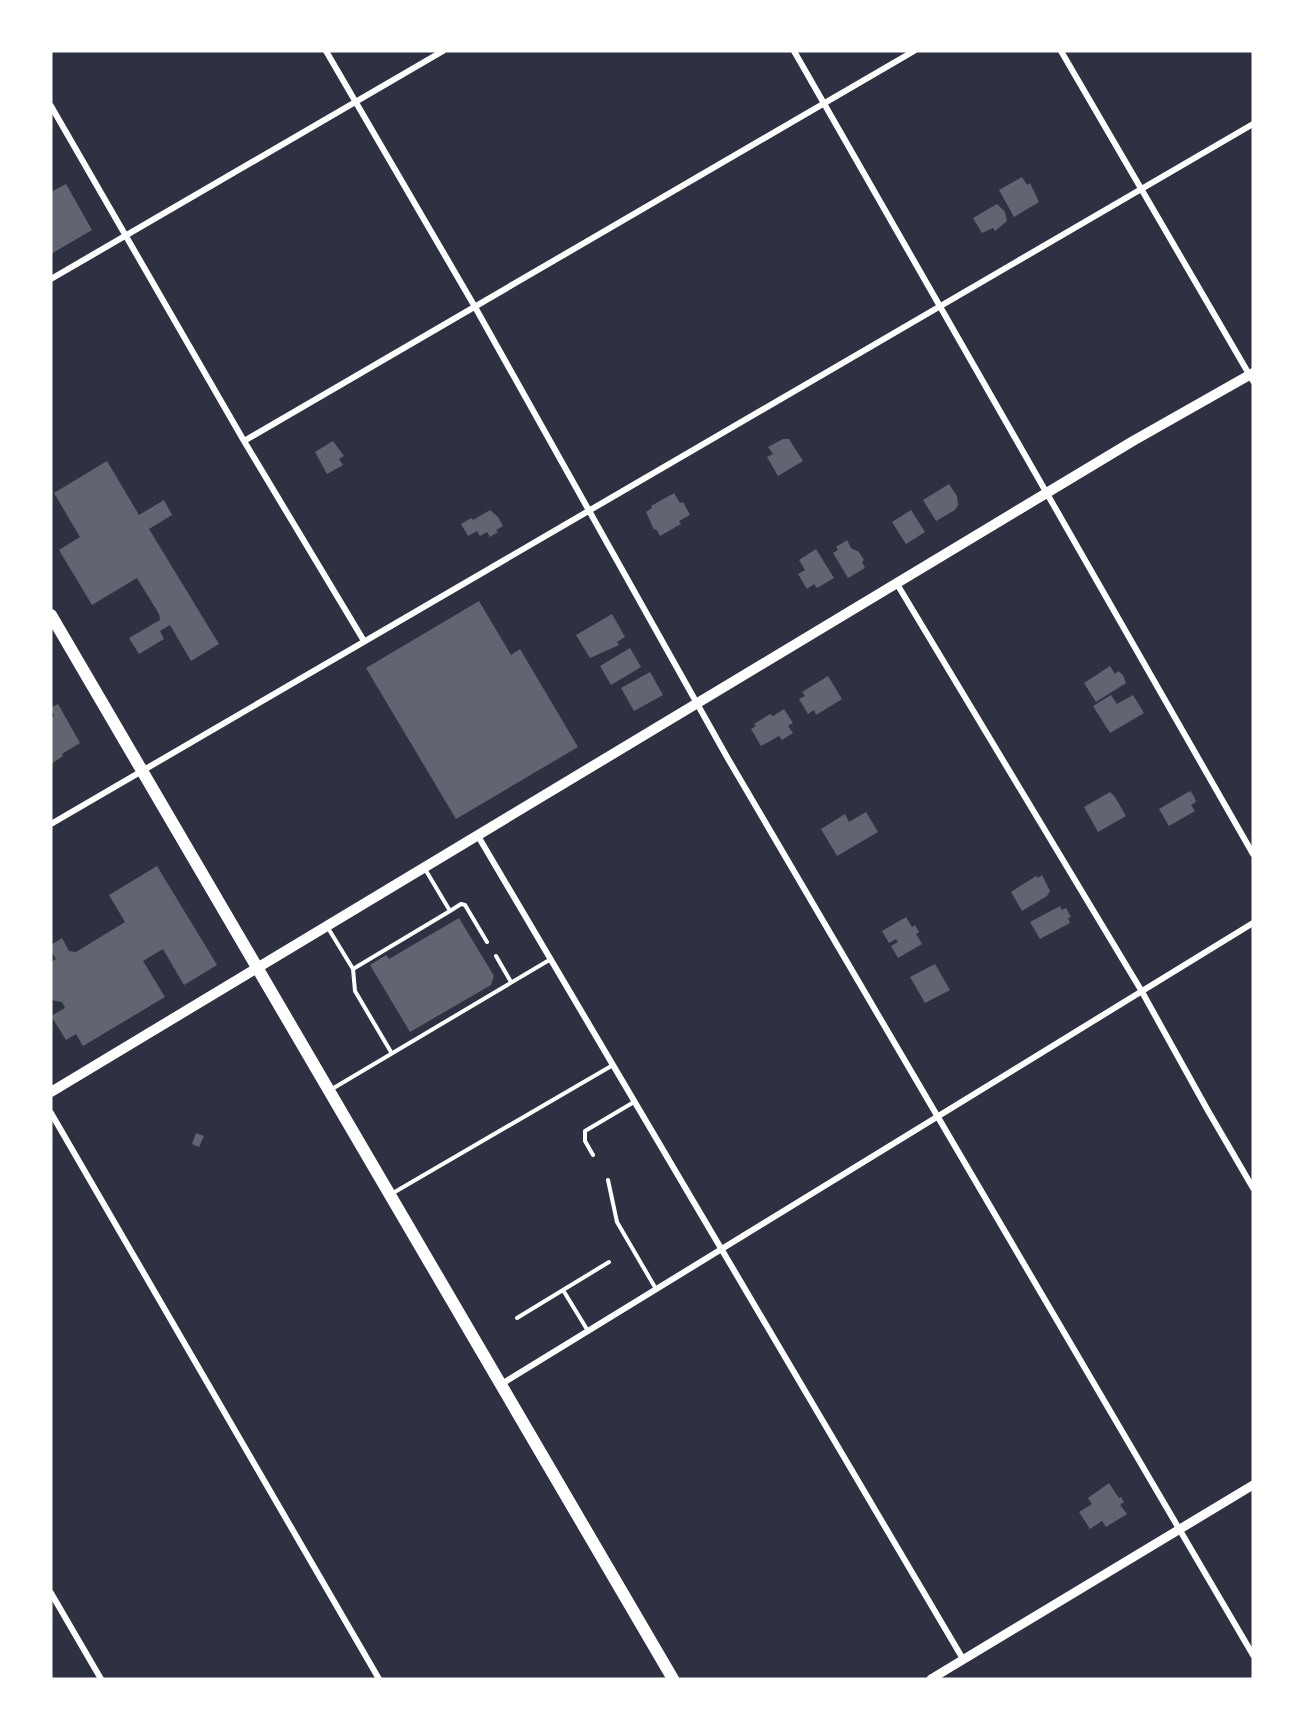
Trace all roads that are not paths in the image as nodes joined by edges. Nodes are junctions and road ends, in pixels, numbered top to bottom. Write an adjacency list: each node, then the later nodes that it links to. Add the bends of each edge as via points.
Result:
1 (326, 51): 6 (street)
2 (443, 51): 6 (street)
3 (794, 51): 7 (street)
4 (914, 51): 7 (street)
5 (1061, 51): 10 (street)
6 (356, 102): 11 (street); 13 (street)
7 (823, 103): 13 (street); 14 (street)
8 (51, 106): 11 (street)
9 (1253, 124): 10 (street)
10 (1141, 189): 14 (street); 15 (street)
11 (125, 236): 12 (street); 16 (street)
12 (51, 279)
13 (475, 307): 16 (street); 18 (street)
14 (939, 307): 17 (street); 18 (street)
15 (1252, 376): 17 (main road)
16 (244, 441): 21 (street)
17 (1046, 494): 19 (main road); 26 (street)
18 (588, 511): 21 (street); 22 (street)
19 (897, 584): 22 (main road); 37 (street)
20 (51, 615): 23 (highway)
21 (364, 641): 23 (street)
22 (698, 704): 25 (main road); 44 (street)
23 (142, 770): 24 (street); 34 (highway)
24 (51, 824)
25 (478, 836): 27 (main road); 33 (street)
26 (1253, 854)
27 (425, 868): 28 (lane); 30 (main road)
28 (450, 911): 31 (lane, via 465,905); 35 (lane)
29 (1253, 923): 37 (street)
30 (327, 927): 34 (main road); 35 (lane)
31 (487, 942)
32 (496, 956): 36 (lane)
33 (550, 959): 36 (lane); 39 (street)
34 (257, 969): 40 (highway); 41 (main road)
35 (353, 969): 38 (lane, via 355,991)
36 (512, 982): 40 (lane)
37 (1141, 990): 44 (street); 47 (street)
38 (390, 1052)
39 (613, 1065): 42 (street); 48 (lane)
40 (328, 1091): 48 (highway)
41 (51, 1092)
42 (634, 1102): 45 (lane, via 585,1131 585,1141); 49 (street)
43 (51, 1113): 62 (street)
44 (938, 1115): 49 (street); 57 (street)
45 (593, 1155)
46 (608, 1180): 52 (lane, via 617,1222)
47 (1253, 1188)
48 (389, 1196): 55 (highway)
49 (722, 1250): 52 (street); 60 (street)
50 (609, 1262): 51 (lane)
51 (563, 1290): 53 (lane); 54 (lane)
52 (656, 1290): 54 (street)
53 (517, 1318)
54 (588, 1331): 55 (street)
55 (500, 1385): 63 (highway)
56 (1253, 1485): 57 (street)
57 (1180, 1529): 59 (street); 60 (street)
58 (51, 1593): 61 (street)
59 (1253, 1655)
60 (963, 1659): 64 (street)
61 (101, 1679)
62 (379, 1679)
63 (672, 1679)
64 (931, 1679)

